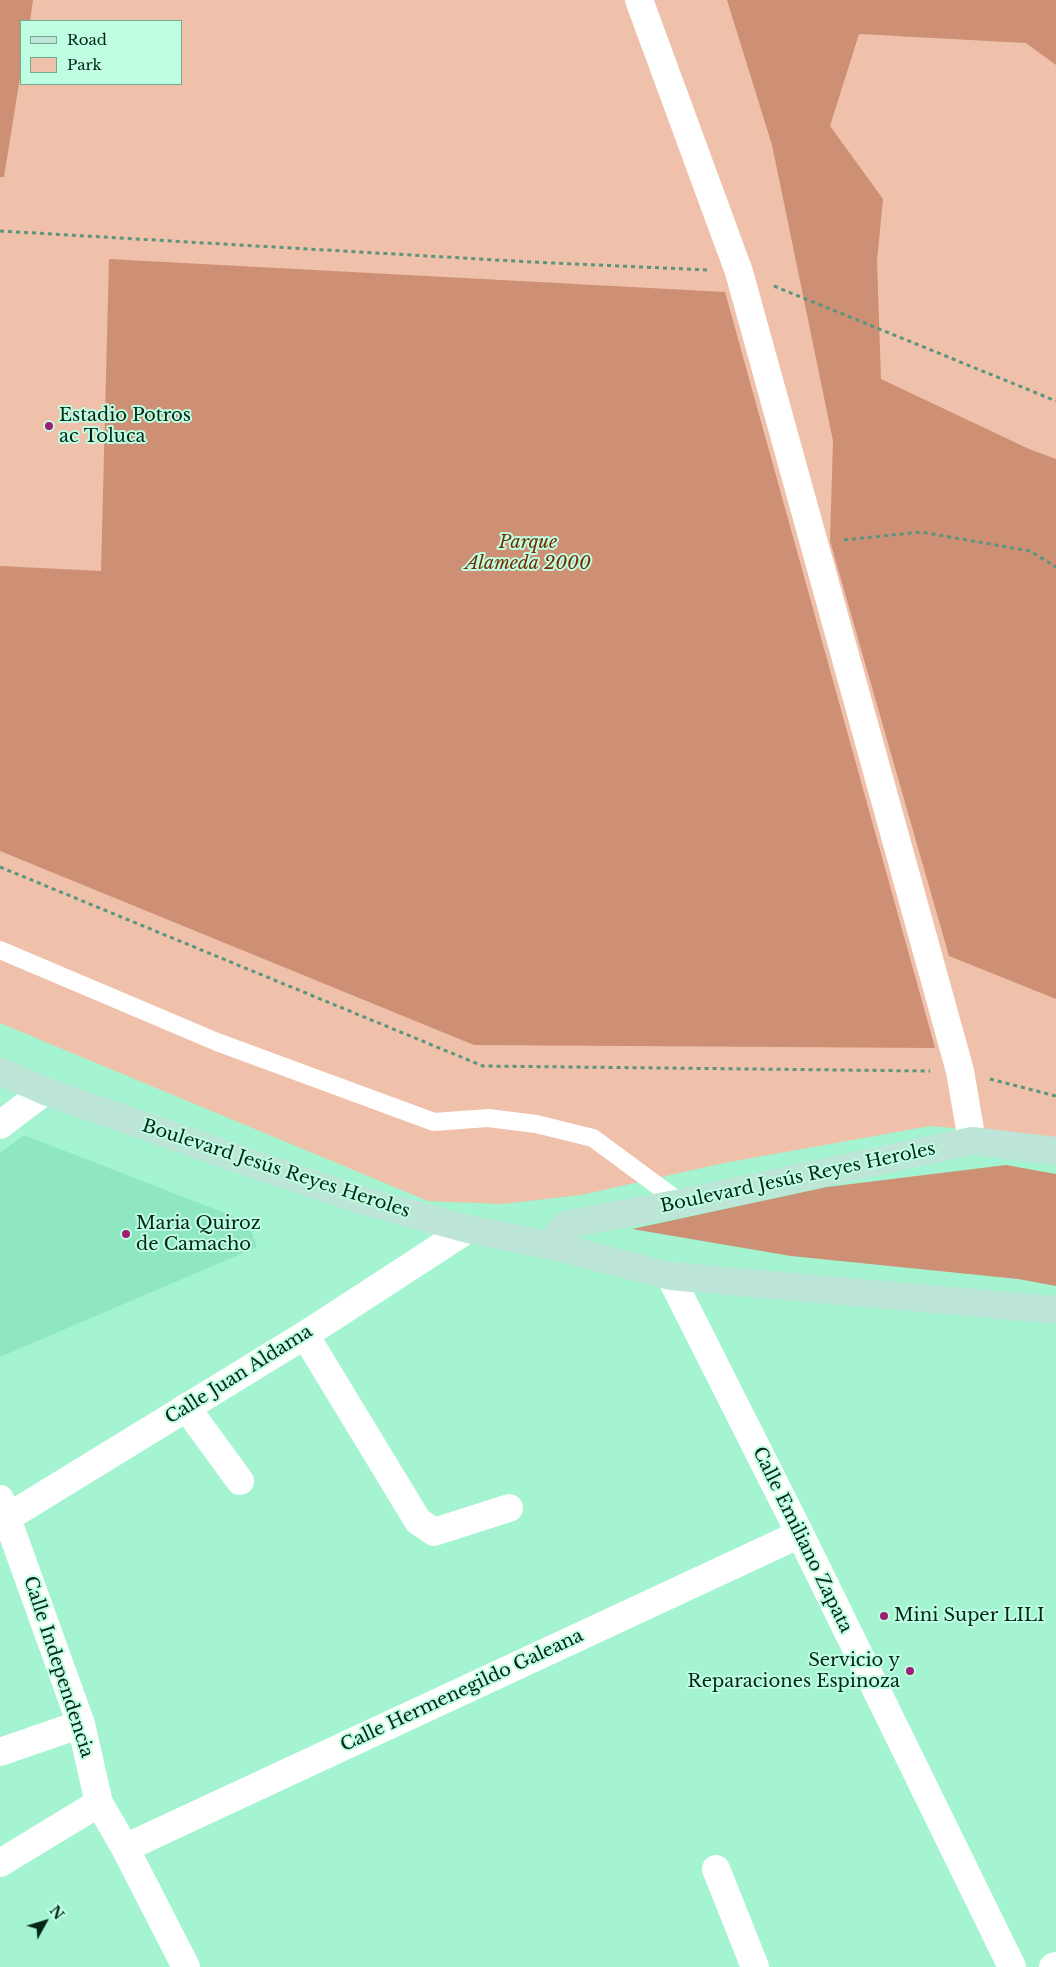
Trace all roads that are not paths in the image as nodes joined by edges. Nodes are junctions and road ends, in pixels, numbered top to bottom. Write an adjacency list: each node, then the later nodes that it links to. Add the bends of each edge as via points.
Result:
1 (639, 0): 6 (street, via 739,272 960,1071)
2 (0, 950): 8 (lane, via 218,1042 434,1122 488,1118 536,1124 593,1138)
3 (0, 1071): 4 (main road, Boulevard Jesús Reyes Heroles)
4 (45, 1091): 5 (street); 9 (main road, Boulevard Jesús Reyes Heroles, via 364,1201)
5 (0, 1125)
6 (972, 1141): 7 (main road, Boulevard Jesús Reyes Heroles); 8 (main road, Boulevard Jesús Reyes Heroles)
7 (1056, 1150)
8 (681, 1203): 10 (main road, Boulevard Jesús Reyes Heroles, via 569,1224 559,1232)
9 (468, 1229): 10 (main road, Boulevard Jesús Reyes Heroles); 13 (street, Calle Juan Aldama)
10 (557, 1247): 11 (main road, Boulevard Jesús Reyes Heroles)
11 (670, 1276): 12 (main road, Boulevard Jesús Reyes Heroles); 18 (street, Calle Emiliano Zapata)
12 (1056, 1310)
13 (305, 1335): 14 (street, Calle Juan Aldama); 16 (street, via 418,1521 434,1532)
14 (186, 1407): 15 (street); 17 (street, Calle Juan Aldama)
15 (240, 1481)
16 (509, 1508)
17 (3, 1513): 19 (street, Calle Independencia)
18 (800, 1534): 22 (street, Calle Hermenegildo Galeana); 27 (street, Calle Emiliano Zapata)
19 (81, 1724): 20 (street); 21 (street, Calle Independencia)
20 (0, 1752)
21 (99, 1803): 22 (street, Calle Independencia); 23 (street)
22 (125, 1848): 25 (street, Calle Independencia)
23 (0, 1862)
24 (716, 1869): 26 (street)
25 (186, 1967)
26 (755, 1967)
27 (1012, 1967)

